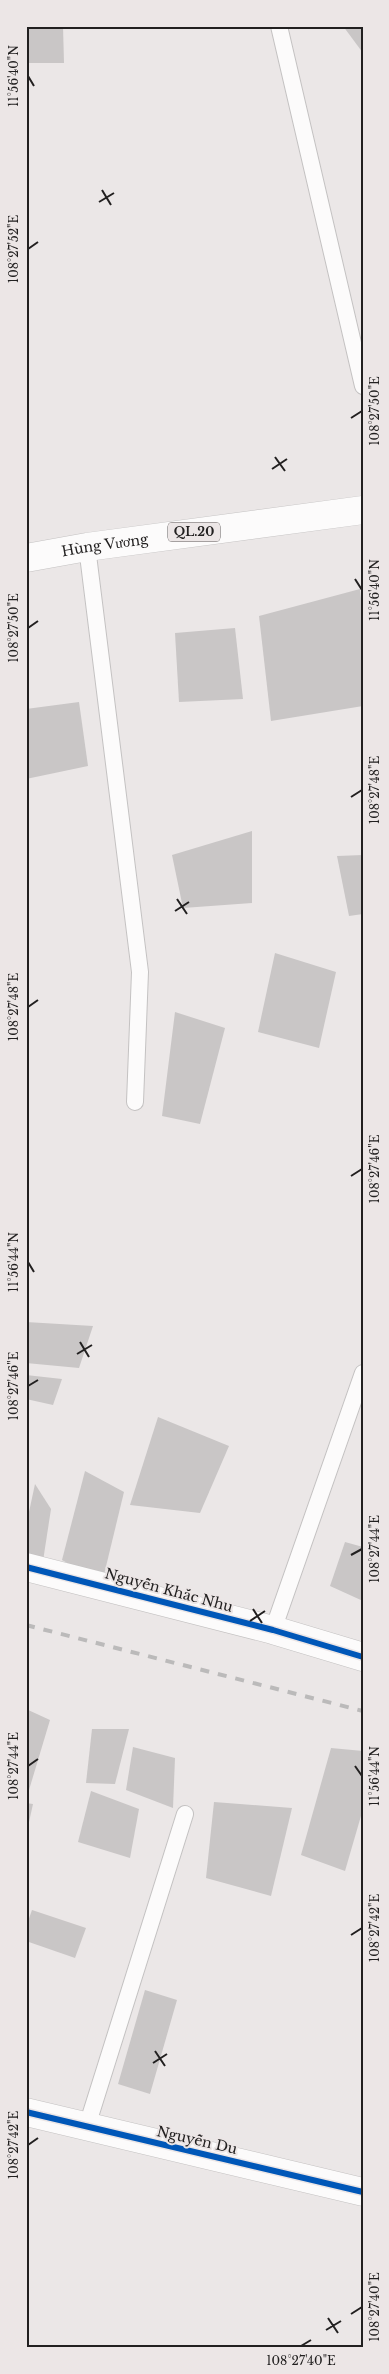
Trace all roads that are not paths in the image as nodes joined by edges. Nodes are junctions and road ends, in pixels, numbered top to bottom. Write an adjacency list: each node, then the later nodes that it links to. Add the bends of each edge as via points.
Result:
1 (279, 26): 2 (lane)
2 (363, 386)
3 (363, 510): 4 (main road, Hùng Vương / QL.20)
4 (87, 547): 5 (main road, Hùng Vương / QL.20); 6 (lane, via 140,972)
5 (26, 558)
6 (135, 1102)
7 (363, 1373): 9 (lane)
8 (26, 1567): 9 (main road, Nguyễn Khắc Nhu)
9 (273, 1630): 10 (main road, Nguyễn Khắc Nhu)
10 (363, 1657)
11 (185, 1814): 13 (lane)
12 (26, 2112): 13 (main road, Nguyễn Du)
13 (87, 2126): 14 (main road, Nguyễn Du)
14 (363, 2192)

